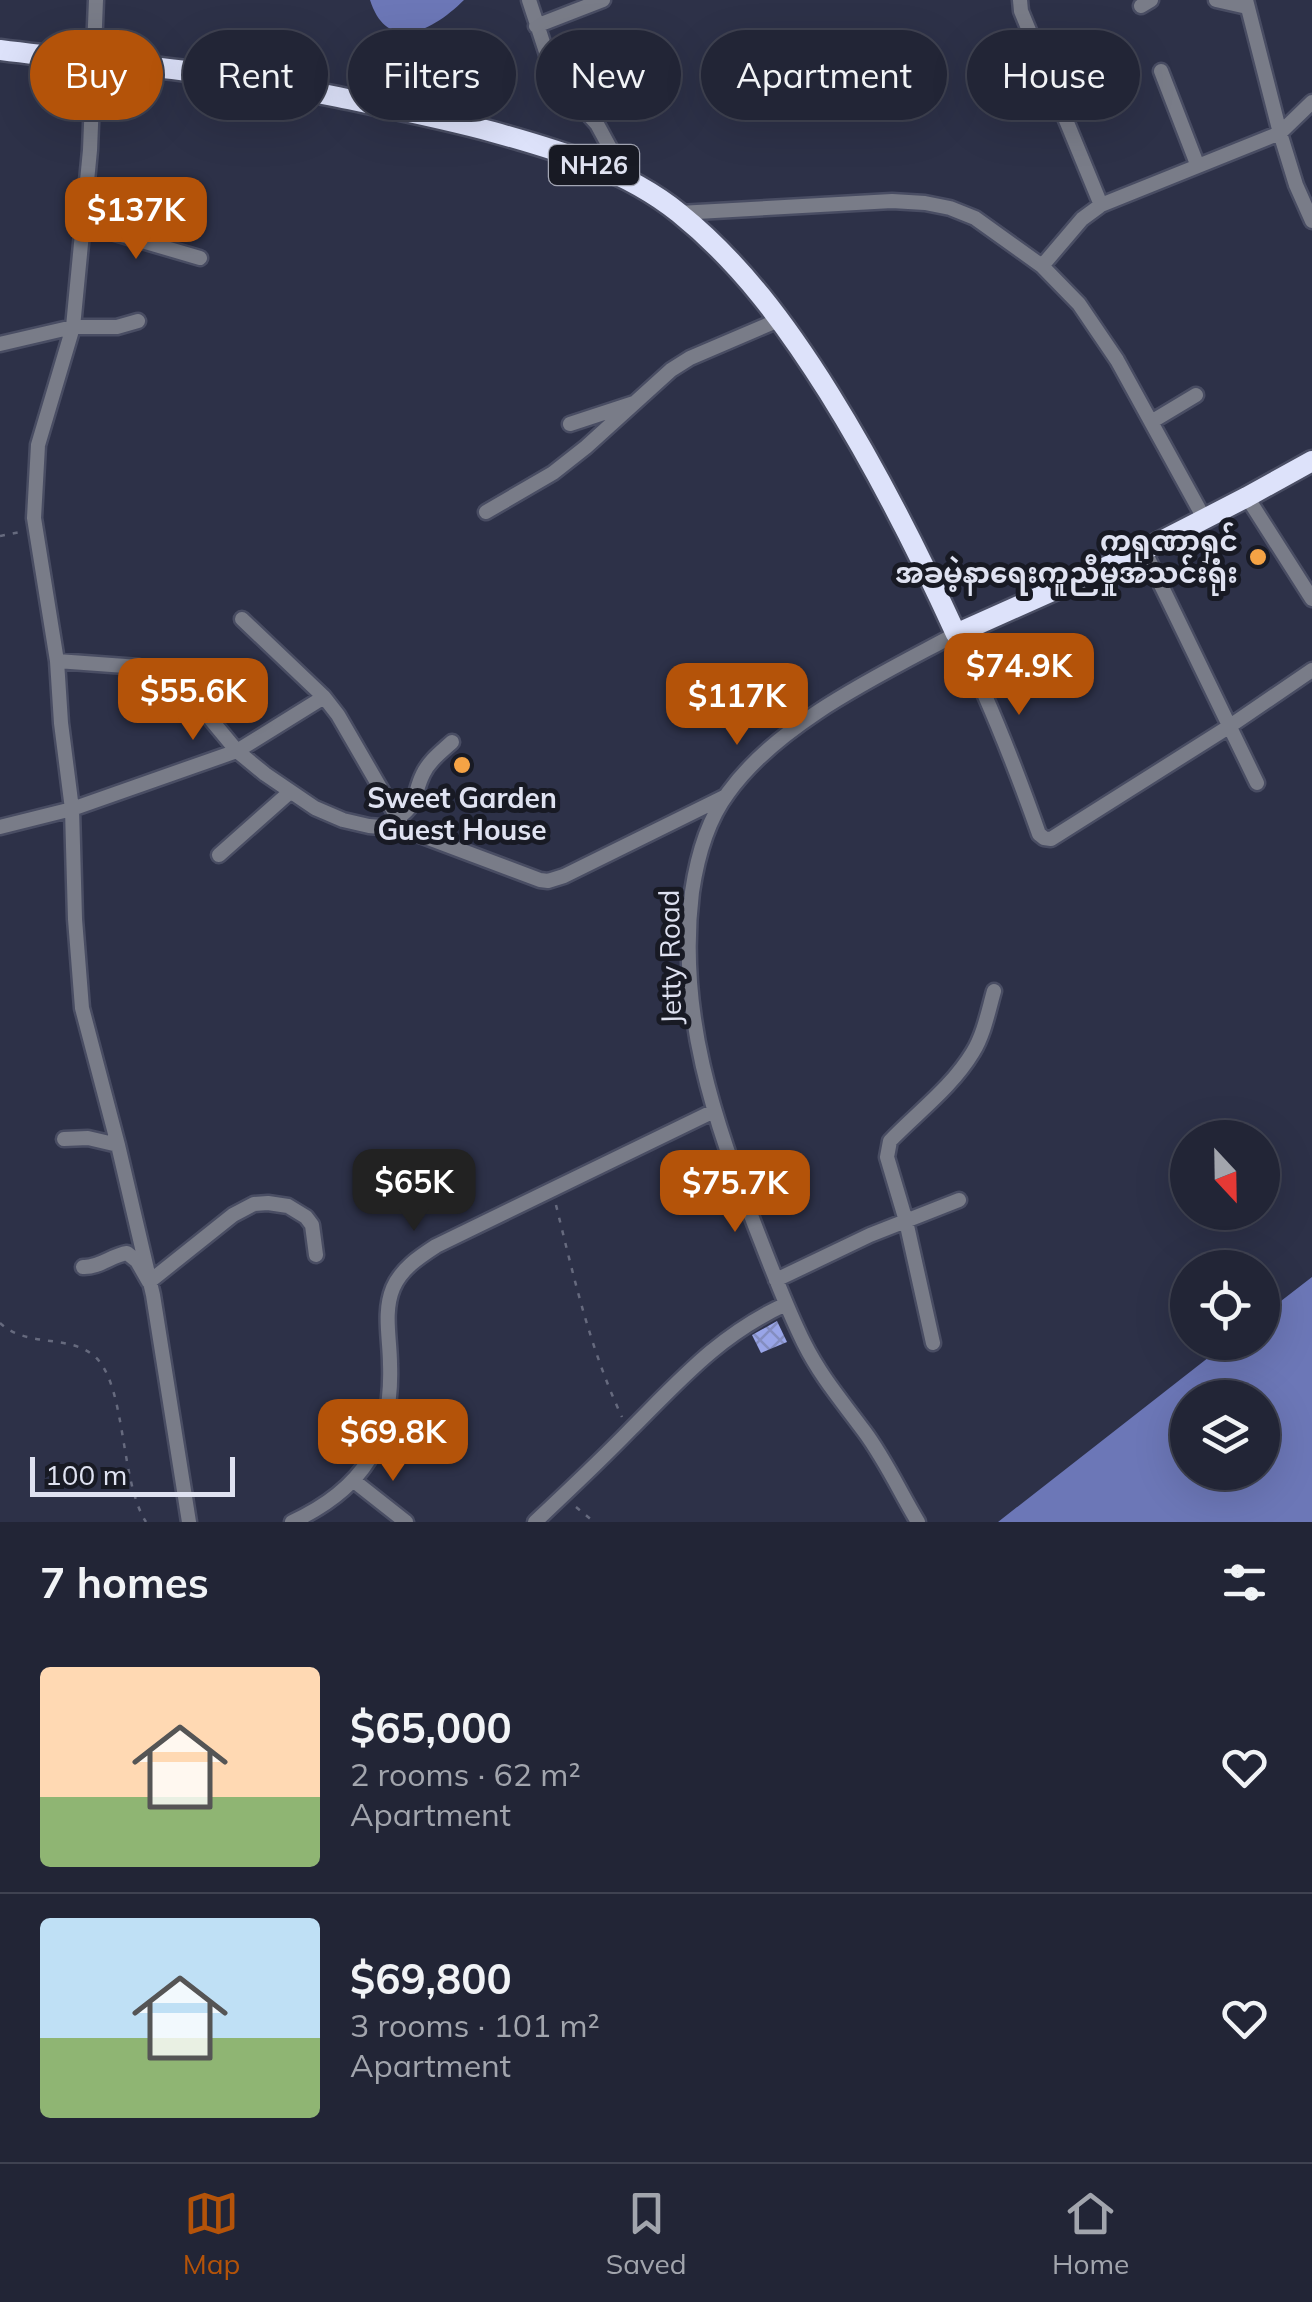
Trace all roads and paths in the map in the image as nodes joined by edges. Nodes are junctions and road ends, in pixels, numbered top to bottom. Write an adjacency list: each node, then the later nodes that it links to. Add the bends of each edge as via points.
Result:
1 (96, 0): 8 (street)
2 (528, 0): 7 (street)
3 (602, 0): 7 (street)
4 (1020, 0): 18 (street)
5 (1216, 0): 6 (street)
6 (1246, 4): 15 (street)
7 (536, 26): 17 (street, via 554,76 610,148)
8 (96, 30)
9 (0, 50): 10 (highway, NH26)
10 (30, 53)
11 (163, 68): 17 (highway, NH26, via 456,122)
12 (1162, 71): 16 (street)
13 (1312, 102): 15 (street)
14 (92, 120): 21 (street)
15 (1280, 133): 16 (street); 20 (street)
16 (1198, 164): 18 (street)
17 (614, 173): 19 (highway, NH26)
18 (1102, 204): 23 (street)
19 (680, 213): 23 (street, via 925,204 975,218); 24 (highway, NH26)
20 (1312, 220)
21 (84, 224): 22 (street); 26 (street)
22 (200, 258)
23 (1042, 266): 30 (street, via 1094,325)
24 (781, 320): 29 (street, via 690,358); 41 (highway, NH26, via 862,447)
25 (138, 321): 26 (street)
26 (73, 327): 27 (street); 36 (street, via 38,445)
27 (0, 344)
28 (1196, 396): 30 (street)
29 (639, 401): 31 (street); 34 (street, via 553,472)
30 (1151, 422): 35 (street)
31 (570, 424)
32 (1312, 461): 33 (highway)
33 (1247, 498): 35 (highway); 39 (street)
34 (486, 512)
35 (1205, 520): 38 (highway)
36 (36, 528): 37 (path); 42 (street)
37 (0, 536)
38 (1144, 550): 41 (highway); 45 (street)
39 (1312, 599)
40 (242, 619): 44 (street)
41 (956, 634): 45 (street, via 1044,838 1057,837); 50 (street, Jetty Road, via 792,729)
42 (58, 661): 47 (street, via 166,675); 51 (street)
43 (1312, 670): 45 (street)
44 (324, 697): 47 (street); 52 (street)
45 (1230, 726): 48 (street)
46 (452, 742): 52 (street, via 430,762)
47 (237, 750): 49 (street); 51 (street)
48 (1257, 783)
49 (290, 792): 52 (street, via 343,820); 54 (street)
50 (725, 796): 52 (street, via 548,880); 56 (street, Jetty Road, via 707,830 689,918 691,1002)
51 (72, 810): 53 (street); 58 (street, via 82,1008)
52 (401, 823)
53 (0, 827)
54 (219, 856)
55 (994, 991): 61 (street, via 960,1072 890,1141)
56 (714, 1111): 59 (street); 64 (street, Jetty Road)
57 (64, 1139): 58 (street)
58 (118, 1145): 65 (street)
59 (552, 1190): 69 (path, via 585,1322); 70 (street, via 436,1246 394,1285 387,1311 386,1423)
60 (959, 1200): 61 (street)
61 (906, 1221): 64 (street); 68 (street)
62 (316, 1255): 65 (street, via 306,1217 288,1206 254,1204)
63 (83, 1267): 65 (street, via 127,1253)
64 (776, 1280): 66 (street, Jetty Road)
65 (150, 1282): 73 (street)
66 (786, 1304): 69 (street, via 696,1363); 78 (street, Jetty Road, via 827,1383)
67 (0, 1323): 72 (path, via 20,1336 81,1347 96,1357 116,1402 132,1494)
68 (933, 1344)
69 (629, 1432): 71 (street)
70 (354, 1481): 74 (street); 75 (street)
71 (563, 1496): 76 (street); 77 (path)
72 (146, 1522)
73 (189, 1522)
74 (292, 1522)
75 (406, 1522)
76 (535, 1522)
77 (594, 1522)
78 (918, 1522)

